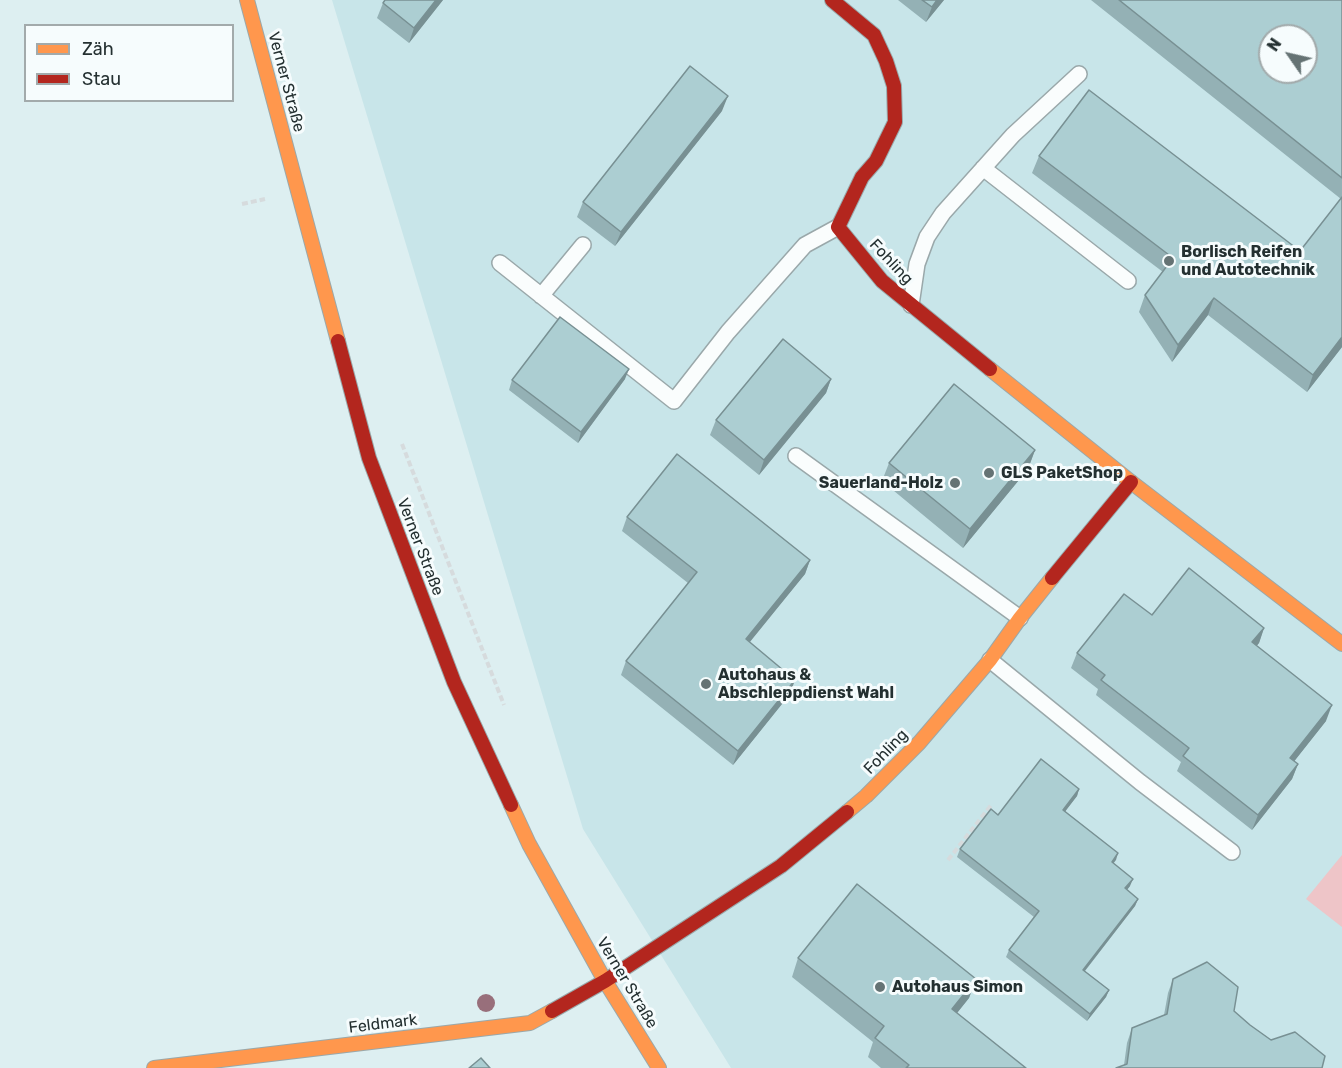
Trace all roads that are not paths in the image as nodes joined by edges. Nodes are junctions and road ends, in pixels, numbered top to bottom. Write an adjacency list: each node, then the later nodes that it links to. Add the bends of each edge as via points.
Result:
1 (247, 0): 17 (street, Verner Straße, via 369,458 453,682 529,844)
2 (832, 0): 5 (street, via 874,35 894,86 895,122)
3 (1079, 74): 4 (lane, via 1012,135)
4 (983, 168): 8 (lane); 10 (lane, via 927,237)
5 (838, 227): 9 (lane, via 805,245 728,332 674,401); 10 (street, Fohling, via 882,281)
6 (583, 245): 9 (lane)
7 (500, 263): 9 (lane)
8 (1128, 281)
9 (541, 296)
10 (910, 305): 12 (street, Fohling)
11 (796, 456): 13 (lane)
12 (1131, 482): 13 (street, Fohling); 14 (street, Fohling)
13 (1020, 618): 15 (street, Fohling)
14 (1342, 644)
15 (990, 660): 16 (lane); 17 (street, Fohling, via 919,743 866,796 781,866)
16 (1232, 852)
17 (605, 981): 18 (street, Feldmark, via 530,1023); 19 (street, Verner Straße)
18 (154, 1068)
19 (659, 1068)

